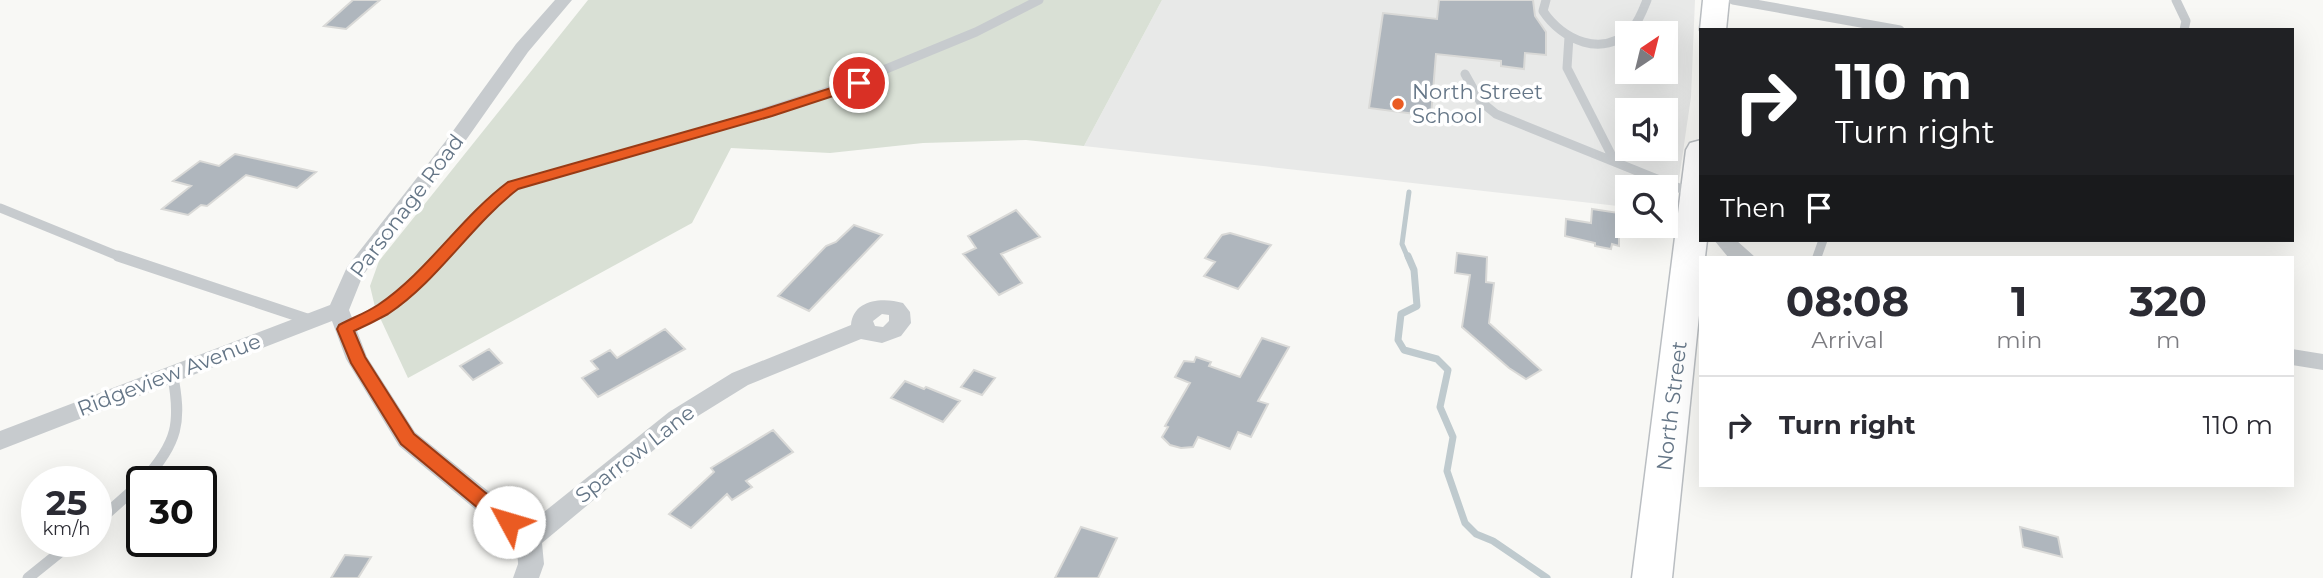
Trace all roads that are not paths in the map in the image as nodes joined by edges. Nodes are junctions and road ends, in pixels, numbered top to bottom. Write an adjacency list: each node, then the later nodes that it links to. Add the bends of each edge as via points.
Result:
1 (564, 0): 21 (street, Parsonage Road, via 522,48 354,272)
2 (1039, 0): 21 (lane, via 859,83 513,185 384,309)
3 (1546, 0): 11 (lane, via 1543,11 1555,28)
4 (1647, 0): 11 (lane, via 1633,29 1622,38 1605,44)
5 (1716, 0): 8 (main road)
6 (1733, 0): 9 (lane)
7 (2176, 0): 10 (lane, via 2186,21)
8 (1713, 28)
9 (1889, 28)
10 (2184, 28)
11 (1569, 37): 13 (lane, via 1567,68)
12 (1465, 74): 13 (lane, via 1480,101 1496,114)
13 (1615, 162): 15 (lane)
14 (1699, 187): 15 (main road, North Street)
15 (1698, 206): 19 (main road, North Street)
16 (0, 208): 20 (lane, via 120,257)
17 (1726, 242): 18 (street)
18 (1743, 256)
19 (1692, 313): 34 (main road, North Street)
20 (310, 320): 21 (street, Ridgeview Avenue); 25 (street, Ridgeview Avenue)
21 (342, 320): 30 (street, via 357,359 407,439)
22 (863, 328): 30 (street, Sparrow Lane, via 740,379 677,418)
23 (2294, 357): 24 (street)
24 (2323, 362)
25 (172, 372): 26 (street, Ridgeview Avenue); 27 (lane, via 180,409 176,439)
26 (0, 441)
27 (155, 466)
28 (126, 496): 29 (lane)
29 (112, 509)
30 (529, 539): 33 (street, via 531,564)
31 (54, 557): 32 (lane)
32 (28, 578)
33 (526, 578)
34 (1652, 578)

